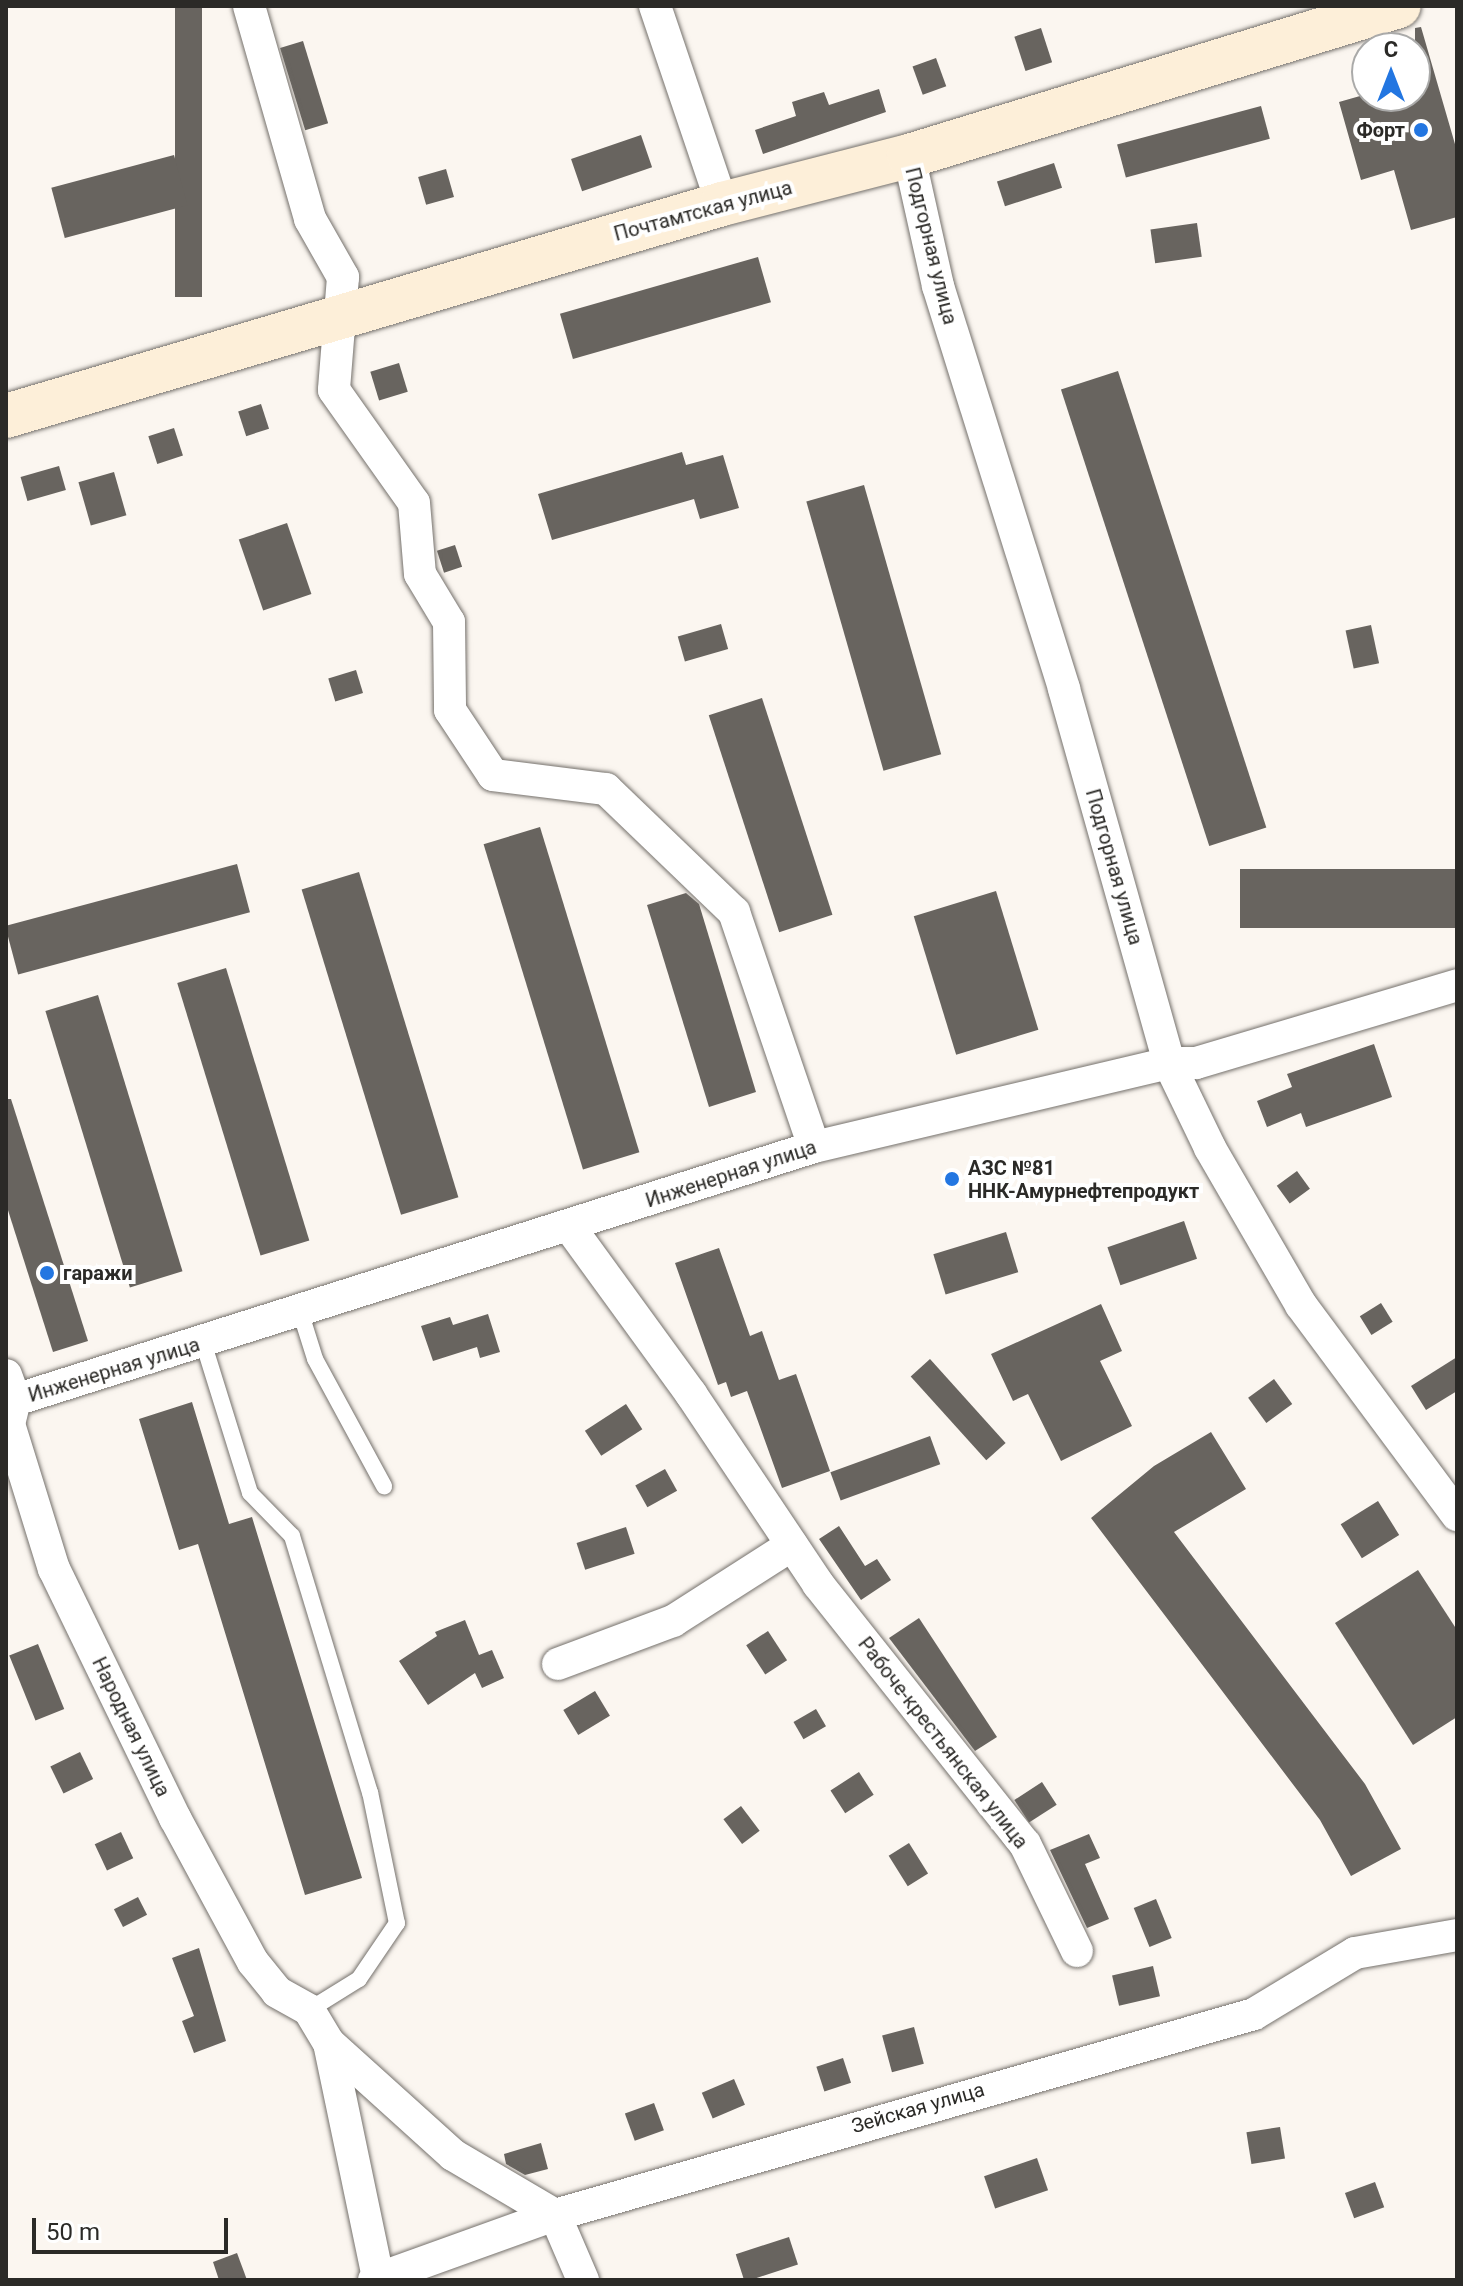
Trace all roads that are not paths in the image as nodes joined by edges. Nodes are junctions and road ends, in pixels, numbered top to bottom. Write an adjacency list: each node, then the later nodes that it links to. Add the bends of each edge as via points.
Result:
1 (249, 6): 6 (street, via 310,219 343,277)
2 (655, 6): 5 (street)
3 (1399, 6): 4 (street, Почтамтская улица)
4 (909, 156): 5 (street, Почтамтская улица); 9 (street, Подгорная улица, via 938,286 1064,689)
5 (722, 204): 6 (street, Почтамтская улица)
6 (344, 313): 7 (street, Почтамтская улица); 10 (street, via 334,390 414,503 420,574 449,622 450,710 493,775 606,789 734,912)
7 (6, 416)
8 (1457, 985): 9 (street, Инженерная улица, via 1196,1063)
9 (1169, 1063): 10 (street, Инженерная улица); 16 (street, Подгорная улица, via 1210,1148 1301,1305)
10 (814, 1147): 11 (street, Инженерная улица)
11 (569, 1226): 12 (street, Инженерная улица); 17 (street, Рабоче-крестьянская улица)
12 (300, 1311): 13 (street, Инженерная улица); 15 (lane, via 315,1359)
13 (203, 1342): 14 (street, Инженерная улица); 21 (lane, via 250,1493 292,1536 370,1792 397,1923 359,1979)
14 (9, 1406): 21 (street, Народная улица, via 54,1569 175,1818 253,1962 277,1992)
15 (384, 1486)
16 (1457, 1515)
17 (792, 1545): 18 (street, via 673,1621); 20 (street, Рабоче-крестьянская улица, via 1025,1844)
18 (558, 1664)
19 (1457, 1935): 23 (street, Зейская улица, via 1355,1953 1254,2014)
20 (1077, 1951)
21 (309, 2010): 22 (street, Народная улица)
22 (329, 2043): 23 (street, Народная улица, via 453,2155); 24 (street, Народная улица)
23 (555, 2215): 24 (street, Зейская улица); 25 (street)
24 (376, 2279)
25 (583, 2280)

